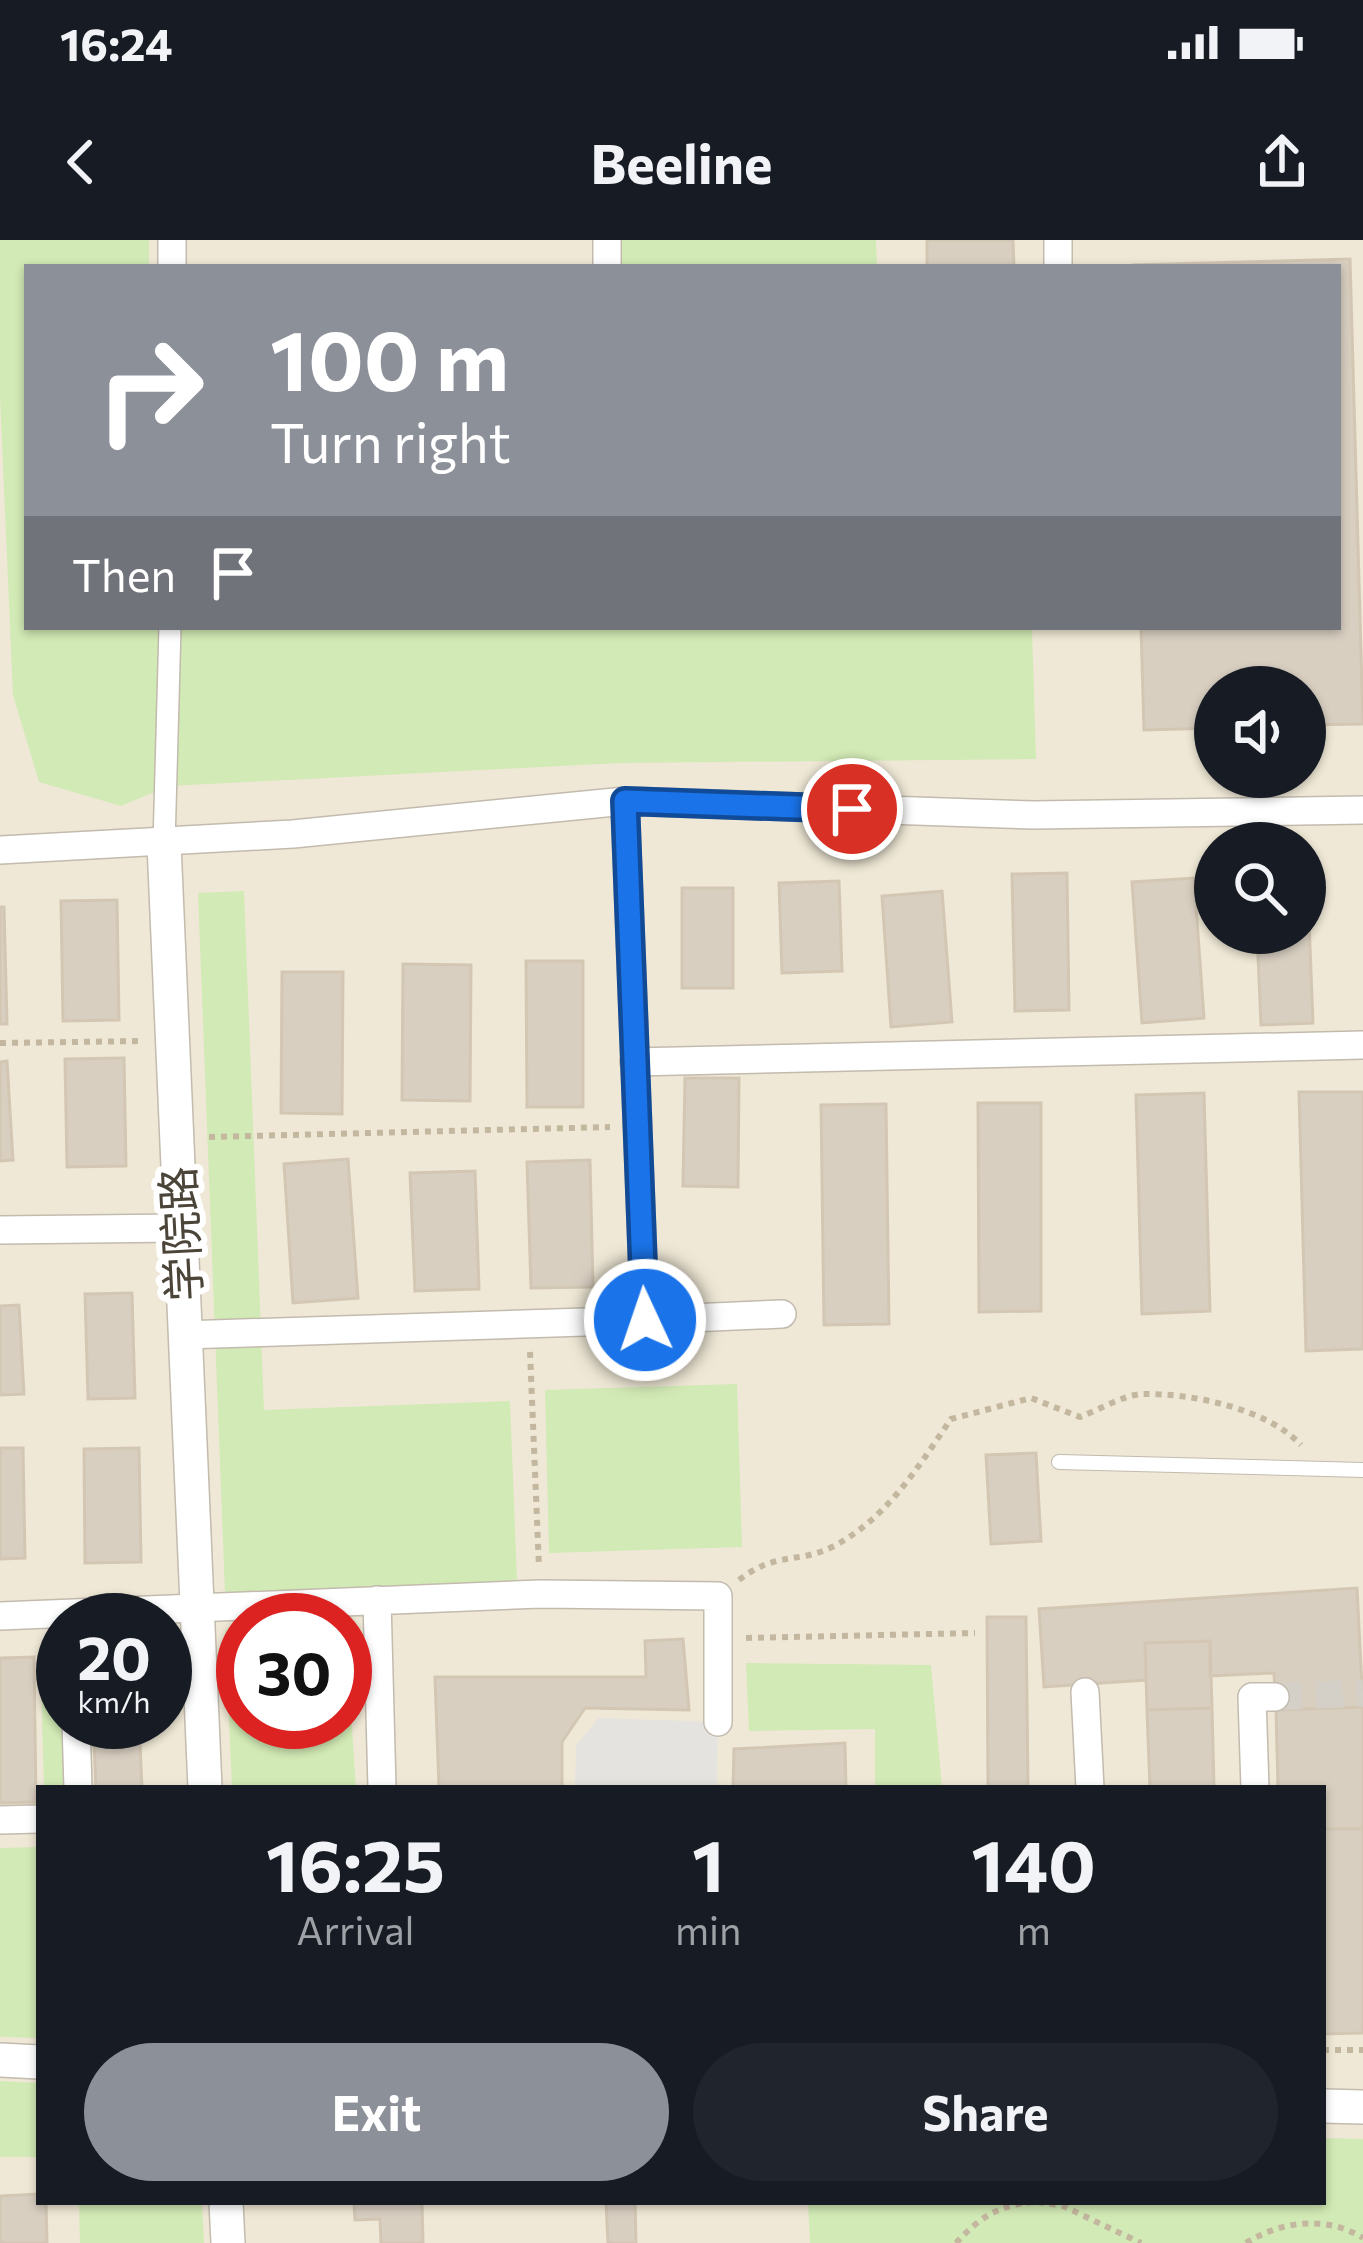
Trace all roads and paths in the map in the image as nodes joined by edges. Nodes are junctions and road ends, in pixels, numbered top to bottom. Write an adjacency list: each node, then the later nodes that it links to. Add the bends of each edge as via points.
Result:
1 (170, 630): 4 (street)
2 (625, 801): 3 (street, via 1034,815); 4 (street); 9 (street)
3 (1363, 810)
4 (164, 844): 5 (street); 6 (street, 学院路)
5 (0, 850)
6 (170, 1040): 7 (path); 11 (street, 学院路)
7 (0, 1043)
8 (1363, 1045): 9 (street)
9 (634, 1062): 10 (street)
10 (637, 1127): 11 (path); 15 (street)
11 (174, 1138): 12 (street, 学院路)
12 (178, 1228): 13 (street); 17 (street, 学院路)
13 (0, 1230)
14 (782, 1314): 15 (street)
15 (645, 1320): 16 (street)
16 (529, 1324): 17 (street); 20 (path)
17 (183, 1335): 22 (street, 学院路)
18 (1059, 1462): 19 (lane)
19 (1363, 1470)
20 (540, 1594): 21 (street); 25 (street, via 718,1596)
21 (376, 1600): 22 (street); 32 (street)
22 (197, 1608): 23 (street); 31 (street, 学院路)
23 (0, 1616)
24 (975, 1633): 25 (path)
25 (718, 1639): 28 (street)
26 (1085, 1693): 33 (street)
27 (1275, 1696): 34 (street, via 1252,1697)
28 (718, 1722)
29 (77, 1749): 30 (street)
30 (78, 1785)
31 (206, 1785)
32 (382, 1785)
33 (1090, 1785)
34 (1255, 1785)
35 (36, 1819): 36 (street)
36 (0, 1820)
37 (1326, 2050): 38 (path)
38 (1363, 2050)
39 (0, 2060): 40 (street)
40 (36, 2062)
41 (1326, 2106): 42 (street)
42 (1363, 2108)
43 (226, 2205): 47 (street)
44 (1006, 2205): 48 (path)
45 (1049, 2205): 49 (path)
46 (1363, 2238): 50 (path, via 1334,2225 1295,2224)
47 (228, 2243)
48 (956, 2243)
49 (1141, 2243)
50 (1246, 2243)

